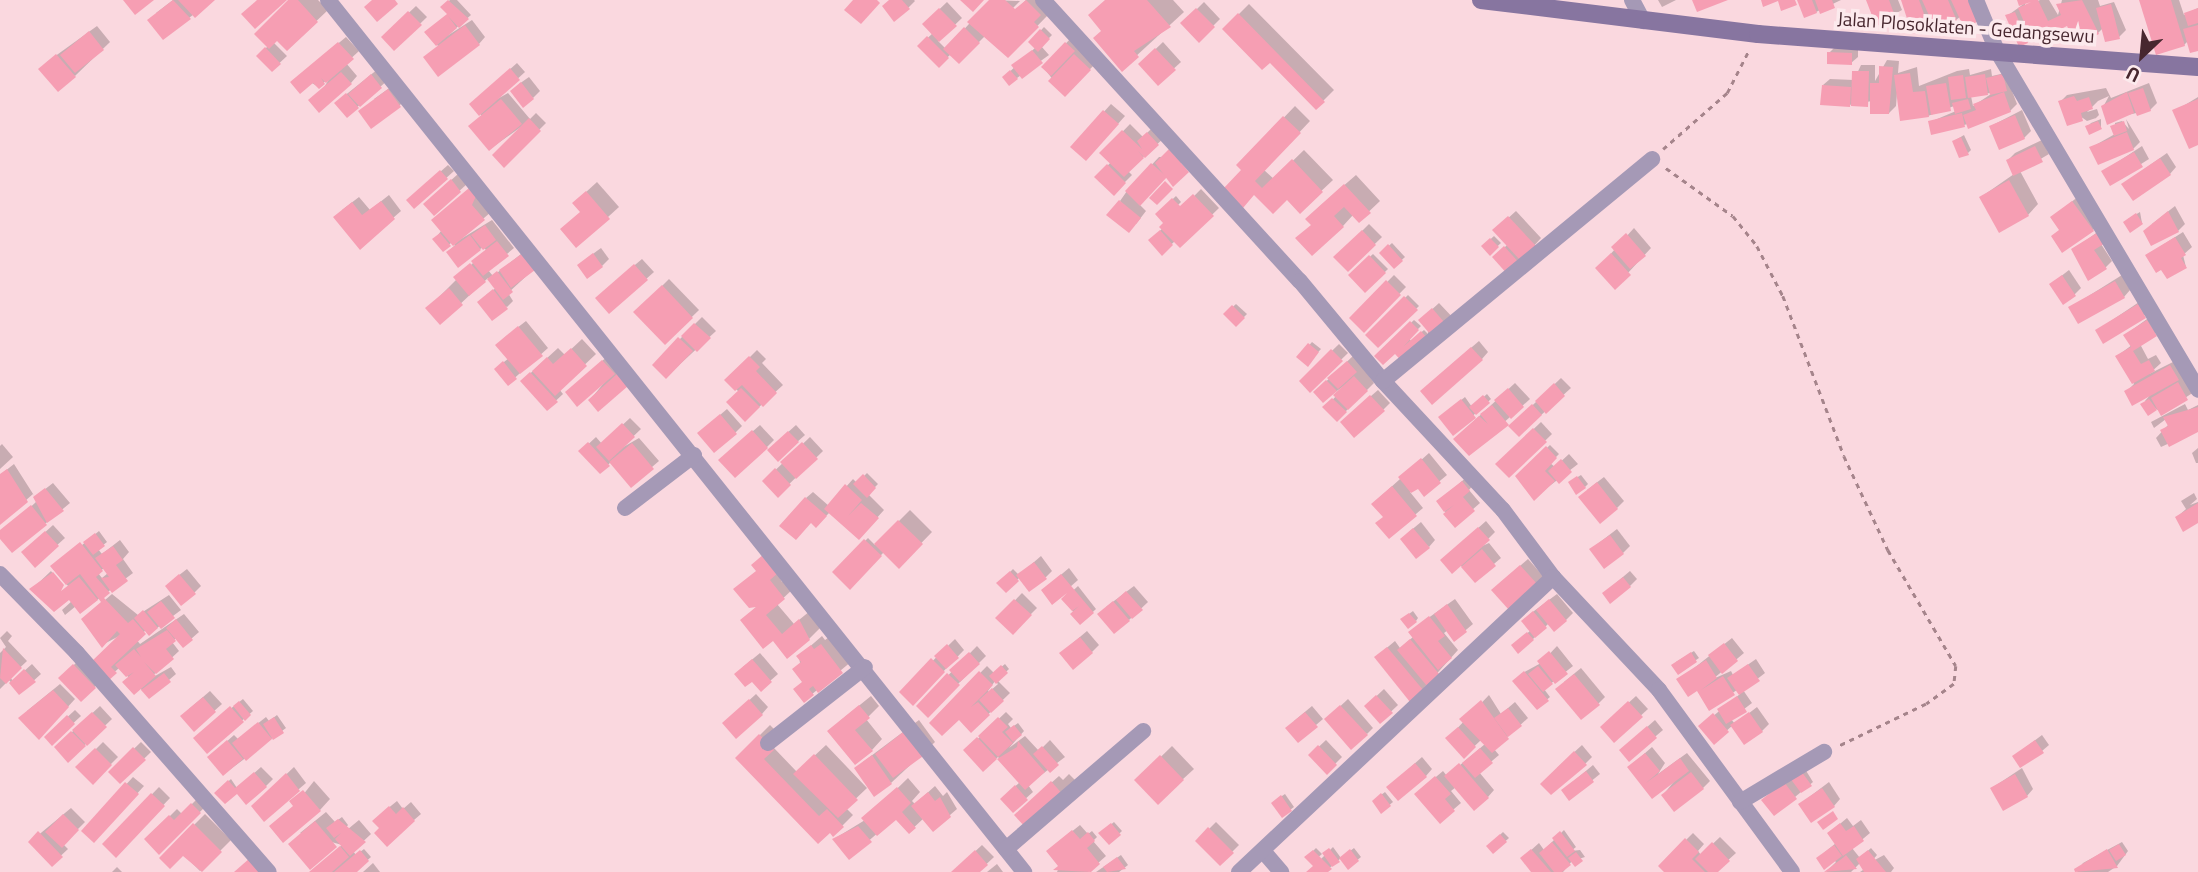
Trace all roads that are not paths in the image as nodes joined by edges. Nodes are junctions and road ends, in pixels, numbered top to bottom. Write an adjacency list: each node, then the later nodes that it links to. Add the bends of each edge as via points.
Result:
1 (328, 0): 12 (street)
2 (1043, 0): 10 (street, via 1300,281)
3 (1481, 0): 6 (main road, Jalan Plosoklaten - Gedangsewu)
4 (1632, 0): 6 (street)
5 (1976, 0): 7 (street)
6 (1643, 21): 7 (main road, Jalan Plosoklaten - Gedangsewu)
7 (1997, 51): 8 (main road, Jalan Plosoklaten - Gedangsewu); 11 (street)
8 (2198, 67)
9 (1652, 159): 10 (street)
10 (1383, 381): 15 (street, via 1503,510)
11 (2198, 390)
12 (694, 455): 13 (street); 16 (street)
13 (625, 508)
14 (0, 574): 23 (street)
15 (1553, 577): 20 (street, via 1659,690); 22 (street)
16 (865, 667): 18 (street); 21 (street)
17 (1143, 731): 21 (street)
18 (768, 743)
19 (1824, 752): 20 (street)
20 (1740, 802): 27 (street)
21 (1006, 849): 24 (street)
22 (1263, 851): 25 (street); 26 (street)
23 (269, 872)
24 (1024, 872)
25 (1239, 872)
26 (1281, 872)
27 (1792, 872)

